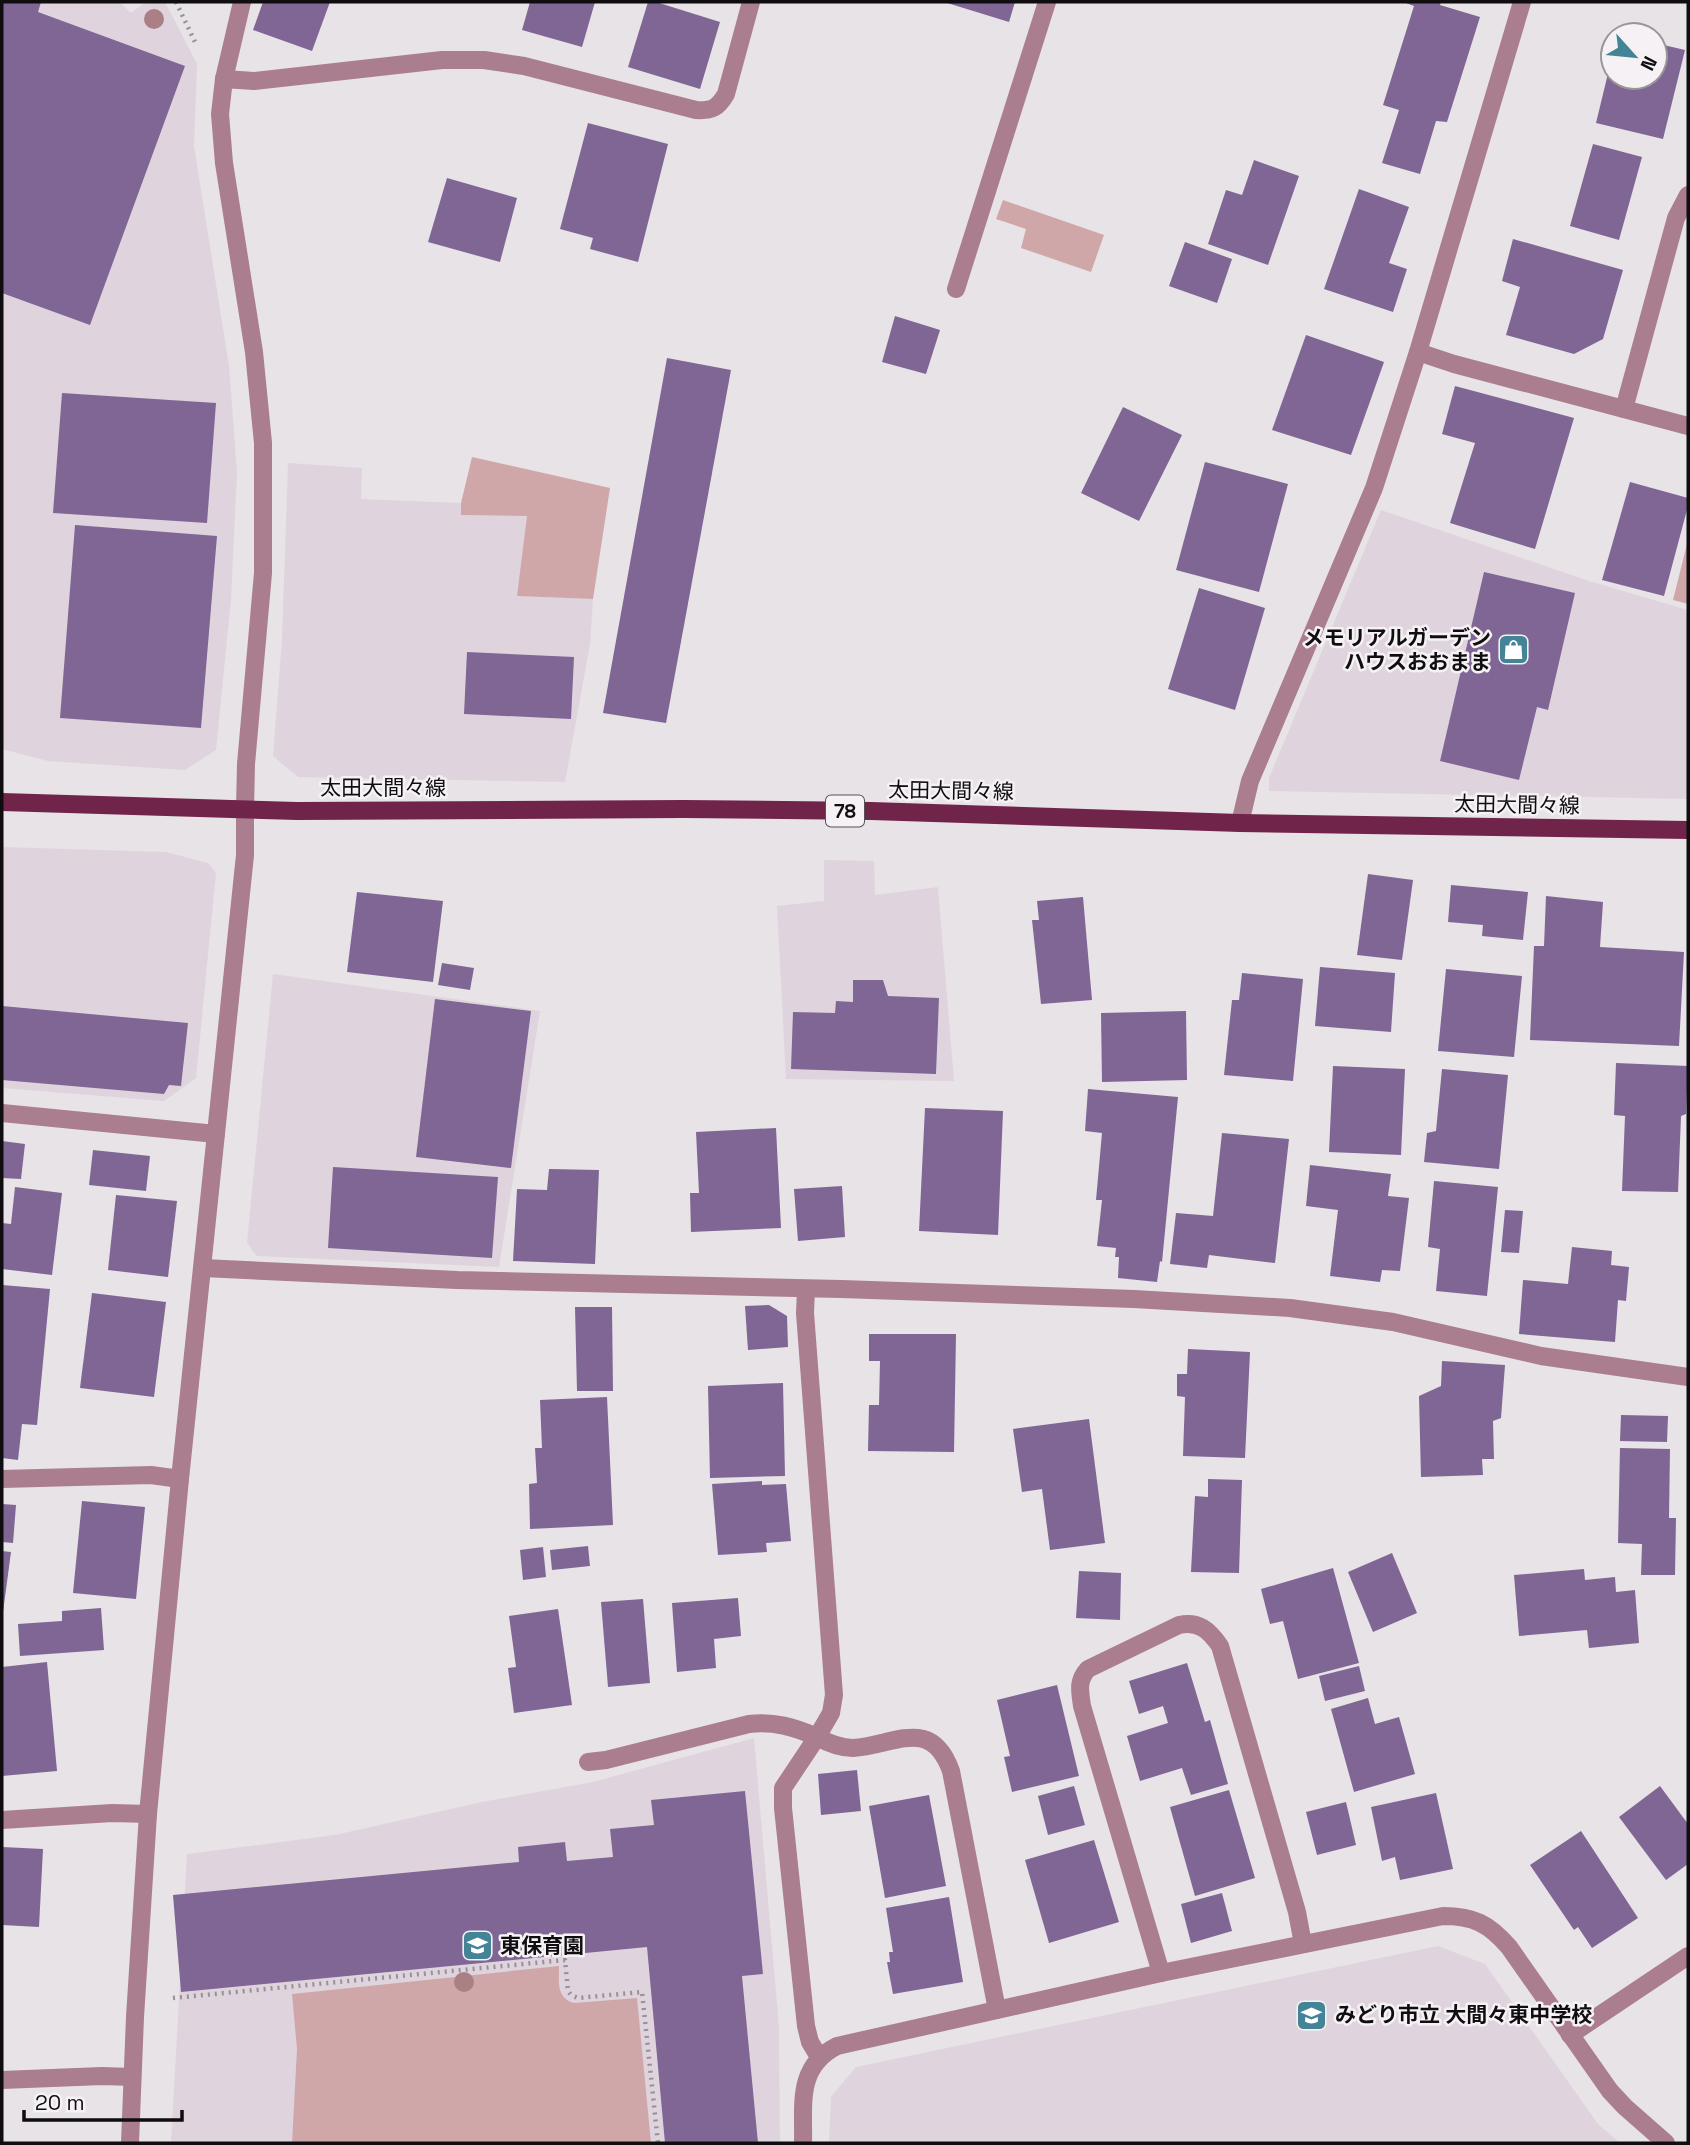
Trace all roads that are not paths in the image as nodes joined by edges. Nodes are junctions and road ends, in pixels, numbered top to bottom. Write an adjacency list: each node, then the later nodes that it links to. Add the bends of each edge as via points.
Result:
1 (242, 2): 5 (street)
2 (751, 2): 5 (street, via 726,94 709,110 524,66 484,61 442,60 254,81)
3 (1046, 2): 7 (street)
4 (1522, 2): 8 (street)
5 (224, 79): 12 (street, via 220,114 224,163 254,352 263,443 263,573)
6 (1688, 195): 9 (street, via 1676,218)
7 (956, 289)
8 (1418, 352): 9 (street); 13 (street, via 1374,488 1250,781)
9 (1624, 409): 10 (street)
10 (1688, 426)
11 (2, 802): 12 (main road, 太田大間々線 / 78)
12 (245, 809): 13 (main road, 太田大間々線 / 78, via 871,811); 16 (street, via 245,855)
13 (1240, 823): 14 (main road, 太田大間々線 / 78)
14 (1688, 830)
15 (2, 1112): 16 (street)
16 (216, 1134): 17 (street)
17 (203, 1268): 18 (street, via 471,1281); 21 (street)
18 (806, 1289): 19 (street, via 1290,1308 1393,1322 1541,1356); 22 (street, via 834,1695 831,1713)
19 (1688, 1377)
20 (2, 1479): 21 (street, via 151,1475)
21 (180, 1479): 24 (street)
22 (817, 1737): 23 (street, via 764,1722); 29 (street, via 852,1748 923,1738 946,1755); 31 (street, via 783,1788 783,1808 806,2026)
23 (589, 1762)
24 (148, 1814): 25 (street); 32 (street)
25 (2, 1820)
26 (1303, 1944): 28 (street); 28 (street, via 1220,1646 1199,1624 1179,1625 1088,1669 1079,1686); 30 (street, via 1443,1916 1476,1920 1509,1947)
27 (1688, 1956): 30 (street)
28 (1161, 1973): 29 (street)
29 (997, 2010): 31 (street, via 854,2040)
30 (1570, 2035): 36 (street, via 1610,2091)
31 (819, 2057): 35 (street, via 805,2084)
32 (132, 2077): 33 (street); 34 (street)
33 (2, 2080)
34 (130, 2143)
35 (803, 2143)
36 (1666, 2143)

